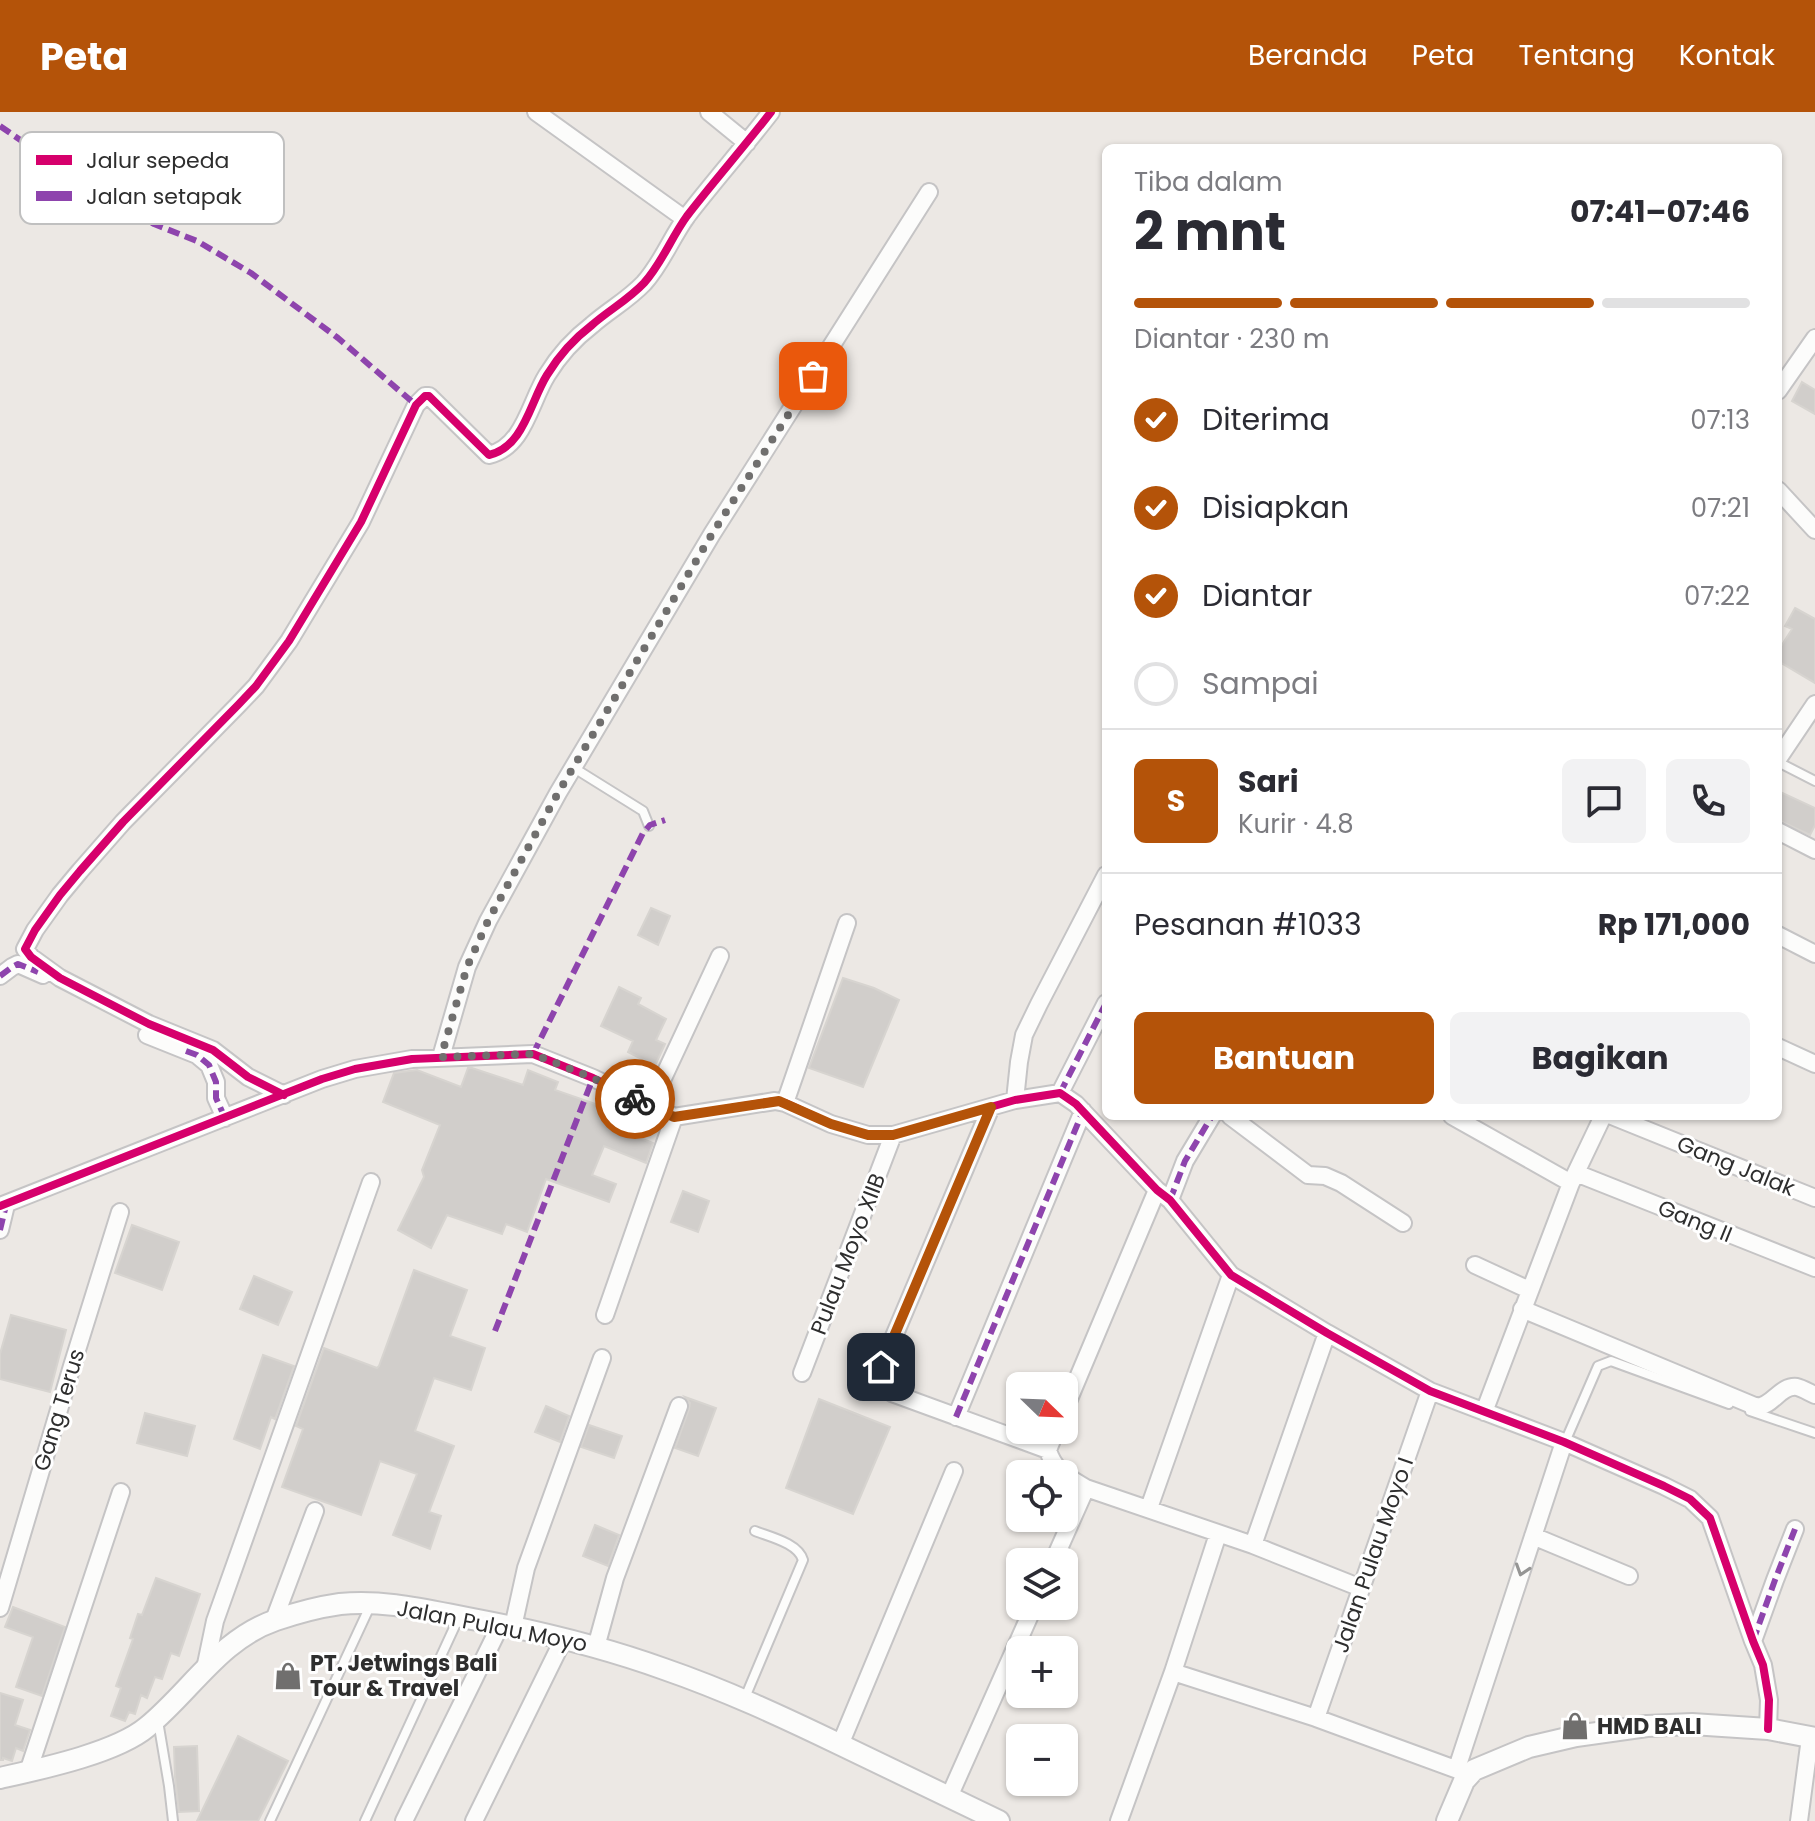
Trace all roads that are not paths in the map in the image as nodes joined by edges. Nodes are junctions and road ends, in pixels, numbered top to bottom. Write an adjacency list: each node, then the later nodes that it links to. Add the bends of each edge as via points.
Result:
1 (536, 112): 6 (street)
2 (709, 112): 4 (street)
3 (771, 112): 4 (street)
4 (747, 143): 6 (street)
5 (929, 192): 14 (street, via 712,534)
6 (682, 218): 30 (street, via 647,280 592,324 547,374 511,444 499,453 482,451 429,396 416,405 361,522 282,650 256,686 80,871 25,947 60,978 213,1050 248,1077)
7 (1815, 338): 8 (street)
8 (1782, 385)
9 (1782, 494): 10 (street)
10 (1815, 530)
11 (1815, 704): 12 (street)
12 (1782, 755)
13 (1782, 763): 15 (lane)
14 (573, 767): 16 (lane, via 643,811); 27 (street, via 467,967)
15 (1815, 781)
16 (649, 826)
17 (1782, 833): 18 (street)
18 (1815, 850)
19 (1102, 883): 32 (street, via 1024,1035)
20 (847, 923): 31 (street)
21 (1782, 937): 22 (street)
22 (1815, 954)
23 (720, 956): 33 (street)
24 (0, 976): 35 (street, via 18,964 32,969 145,1034 197,1055 214,1073)
25 (1102, 1011): 29 (street)
26 (1782, 1049): 28 (street)
27 (441, 1057): 30 (street, via 355,1069); 33 (street, via 533,1054)
28 (1815, 1064)
29 (1060, 1093): 32 (street); 36 (street)
30 (284, 1095): 35 (street)
31 (788, 1095): 37 (street); 43 (street, via 831,1124 868,1135)
32 (1015, 1100): 34 (street)
33 (650, 1106): 37 (street)
34 (991, 1107): 43 (street); 66 (street, via 879,1375 892,1393)
35 (221, 1109): 48 (street)
36 (1083, 1111): 46 (street); 66 (street)
37 (674, 1117): 57 (street)
38 (1209, 1120): 46 (street)
39 (1235, 1120): 50 (street, via 1308,1175 1341,1183)
40 (1460, 1120): 44 (street, Gang II)
41 (1601, 1120): 44 (street)
42 (1622, 1120): 47 (street, Gang Jalak)
43 (893, 1135): 60 (street, Pulau Moyo XIIB)
44 (1573, 1178): 53 (street, Gang II); 55 (street)
45 (371, 1182): 93 (street, via 215,1621)
46 (1170, 1188): 54 (street); 61 (street)
47 (1815, 1198)
48 (3, 1206): 51 (street)
49 (120, 1212): 85 (street, Gang Terus)
50 (1403, 1223)
51 (0, 1230)
52 (1475, 1265): 55 (street)
53 (1815, 1268)
54 (1231, 1275): 58 (street); 74 (street)
55 (1529, 1290): 56 (street)
56 (1522, 1309): 63 (street, via 1757,1407 1791,1388); 65 (street)
57 (605, 1315)
58 (1327, 1333): 62 (street); 80 (street)
59 (602, 1358): 89 (street)
60 (802, 1373)
61 (1078, 1382)
62 (1430, 1391): 65 (street); 83 (street, Jalan Pulau Moyo I)
63 (1815, 1395)
64 (679, 1406): 92 (street, via 615,1578)
65 (1484, 1412): 68 (street)
66 (956, 1417): 70 (street)
67 (1815, 1433): 68 (lane, via 1611,1361 1598,1366)
68 (1564, 1442): 79 (street); 91 (street, via 1690,1499 1710,1518)
69 (1050, 1444): 70 (street)
70 (1048, 1450): 72 (street, via 1054,1465)
71 (954, 1471): 100 (street)
72 (1086, 1488): 74 (street); 81 (street)
73 (121, 1492): 102 (street)
74 (1149, 1508): 78 (street)
75 (315, 1511): 87 (street)
76 (1795, 1529): 91 (street)
77 (755, 1531): 95 (lane, via 797,1549 803,1560)
78 (1218, 1534): 80 (street); 94 (street)
79 (1533, 1536): 82 (street); 101 (street, one-way to 101)
80 (1253, 1545): 83 (street)
81 (1059, 1548)
82 (1629, 1576)
83 (1361, 1588): 97 (street, Jalan Pulau Moyo I)
84 (372, 1603): 86 (street, Jalan Pulau Moyo); 87 (street, Jalan Pulau Moyo, via 340,1604); 106 (lane)
85 (0, 1608)
86 (459, 1616): 89 (street, Jalan Pulau Moyo); 107 (lane)
87 (274, 1620): 93 (street, Jalan Pulau Moyo, via 236,1640)
88 (1028, 1620): 104 (street)
89 (507, 1626): 90 (street, Jalan Pulau Moyo); 108 (street)
90 (564, 1638): 92 (street, Jalan Pulau Moyo); 109 (street)
91 (1753, 1641): 98 (street, via 1767,1682)
92 (596, 1647): 95 (street, Jalan Pulau Moyo)
93 (205, 1669): 96 (street, Jalan Pulau Moyo)
94 (1173, 1672): 97 (street); 111 (street)
95 (744, 1700): 100 (street, Jalan Pulau Moyo)
96 (158, 1717): 102 (street, Jalan Pulau Moyo, via 110,1748); 105 (lane)
97 (1316, 1718): 101 (street)
98 (1768, 1729): 99 (street); 101 (street, via 1647,1726 1529,1747)
99 (1813, 1738): 113 (street)
100 (840, 1745): 104 (street, Jalan Pulau Moyo)
101 (1463, 1771): 112 (street)
102 (28, 1772): 103 (street, Jalan Pulau Moyo)
103 (0, 1778)
104 (949, 1797): 110 (street, Jalan Pulau Moyo)
105 (173, 1821)
106 (270, 1821)
107 (365, 1821)
108 (404, 1821)
109 (474, 1821)
110 (999, 1821)
111 (1119, 1821)
112 (1447, 1821)
113 (1799, 1821)

